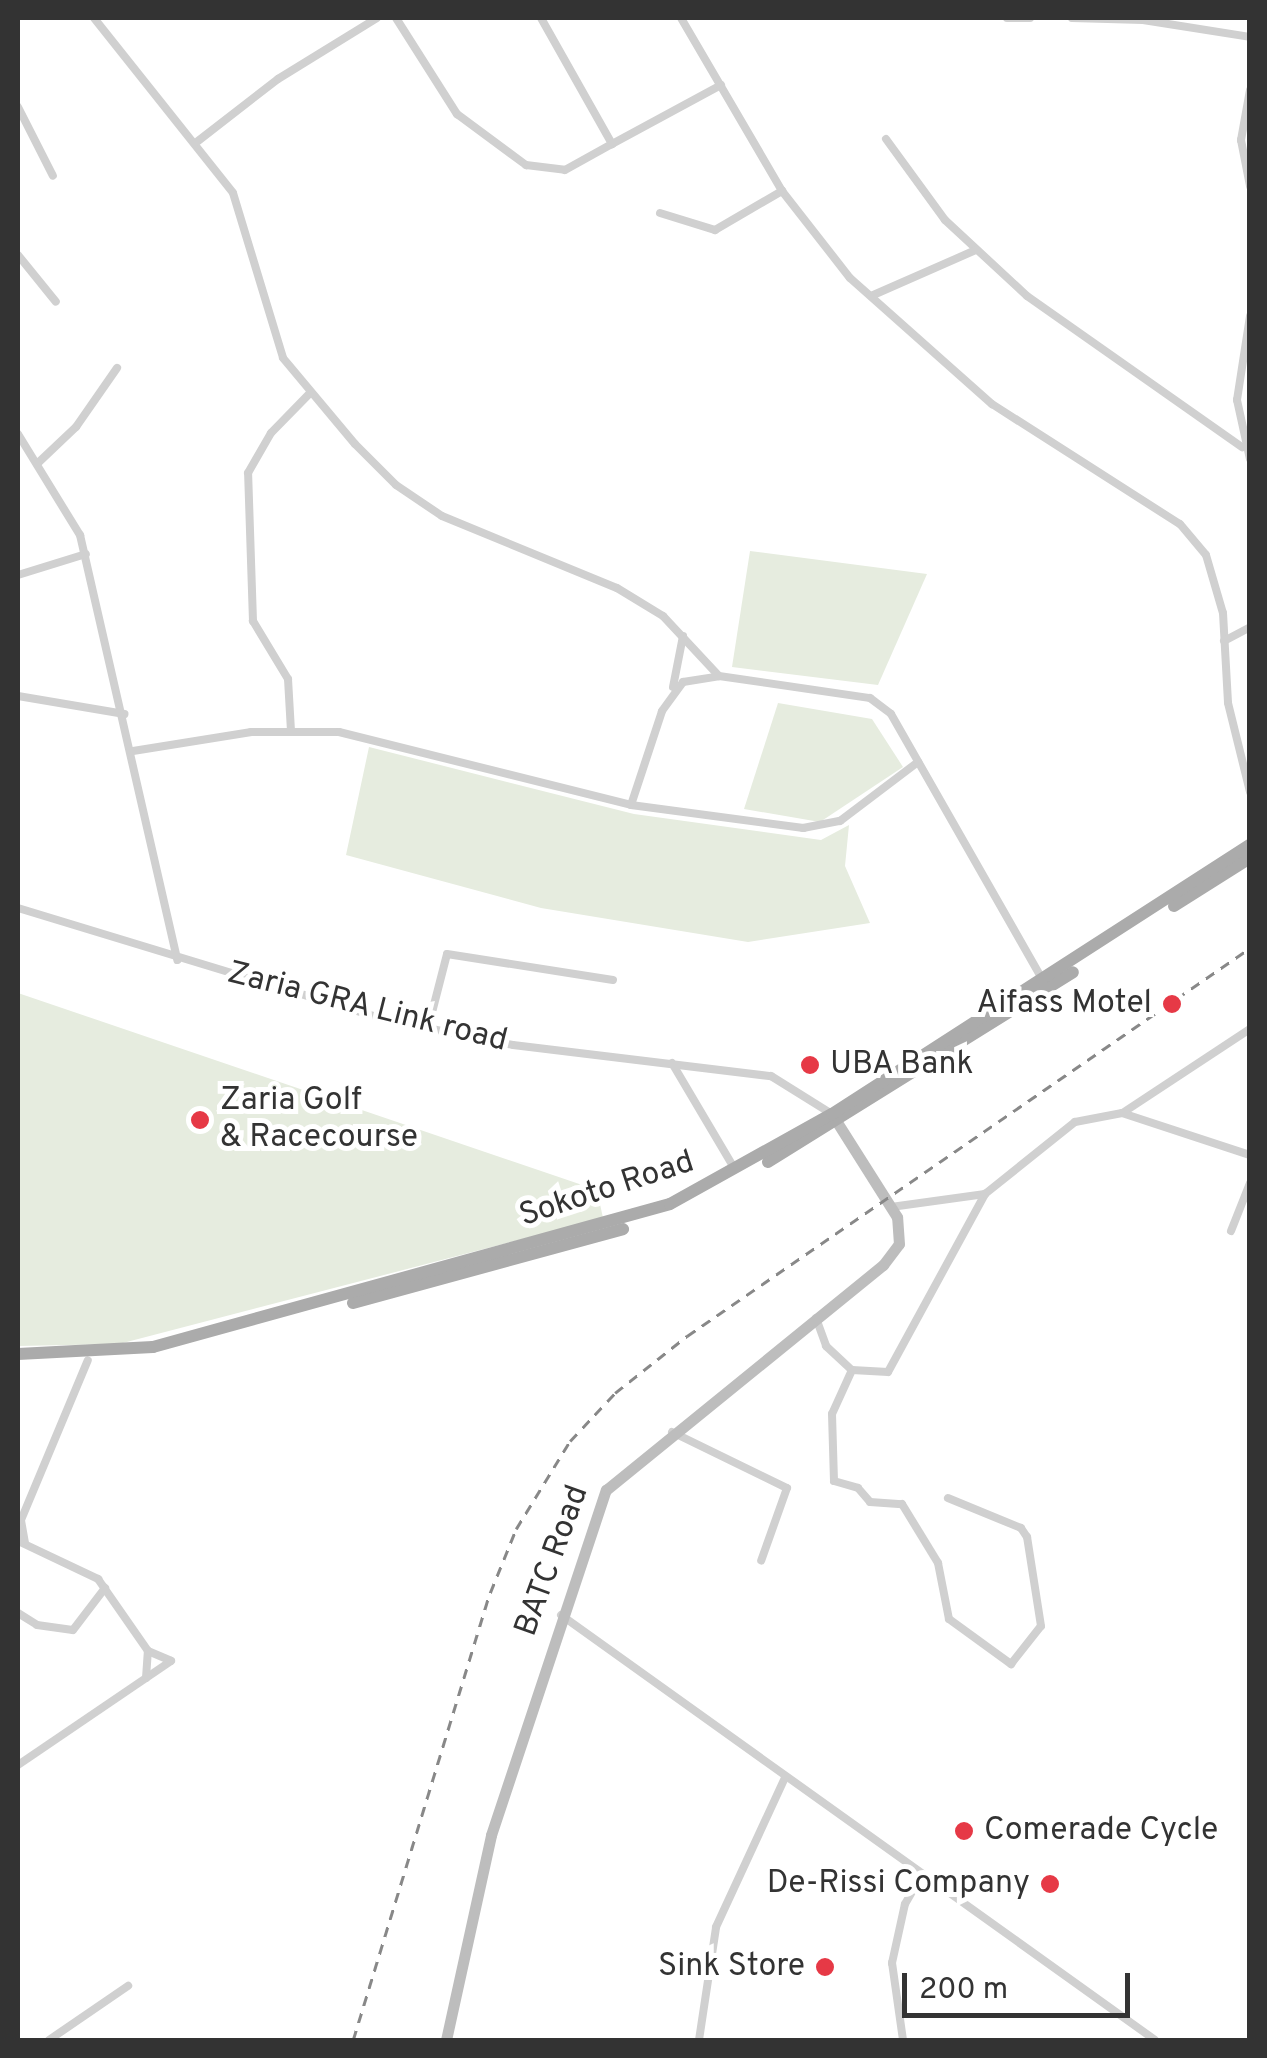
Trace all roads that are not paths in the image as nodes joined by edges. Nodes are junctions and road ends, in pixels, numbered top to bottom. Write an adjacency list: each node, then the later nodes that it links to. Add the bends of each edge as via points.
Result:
1 (94, 18): 16 (street)
2 (377, 18): 16 (street, via 278,78)
3 (396, 18): 17 (street, via 456,114 526,165 565,170)
4 (540, 18): 17 (street)
5 (681, 18): 12 (street)
6 (1007, 18): 7 (street)
7 (1030, 18)
8 (1072, 18): 10 (street)
9 (1196, 18): 10 (street)
10 (1195, 29): 11 (street)
11 (1250, 37)
12 (721, 85): 17 (street); 20 (street)
13 (1250, 90): 19 (street, via 1240,140)
14 (18, 107): 18 (street)
15 (886, 139): 22 (street, via 945,220)
16 (198, 141): 29 (street, via 233,192 282,358)
17 (612, 144)
18 (53, 176)
19 (1250, 186)
20 (782, 191): 21 (street, via 715,230); 24 (street, via 820,246)
21 (660, 213)
22 (976, 250): 24 (street); 31 (street, via 1082,337)
23 (18, 256): 25 (street)
24 (871, 296): 38 (street, via 992,404 1193,536 1215,575)
25 (56, 302)
26 (1249, 317): 27 (street)
27 (1246, 351): 31 (street, via 1237,400)
28 (117, 368): 33 (street, via 76,426)
29 (309, 394): 37 (street, via 417,500 617,588); 43 (street, via 271,433 248,473 253,621 288,679)
30 (18, 434): 33 (street)
31 (1242, 446): 32 (street)
32 (1250, 459)
33 (39, 462): 34 (street)
34 (86, 554): 35 (street); 42 (street)
35 (18, 575)
36 (1250, 627): 38 (street)
37 (683, 636): 39 (street); 40 (street)
38 (1224, 641): 46 (street, via 1228,702)
39 (718, 676): 40 (street); 45 (street, via 870,698 891,714)
40 (674, 688): 47 (street)
41 (18, 696): 42 (street)
42 (124, 714): 44 (street)
43 (291, 731): 44 (street, via 214,735); 47 (street, via 362,736)
44 (132, 751): 51 (street)
45 (918, 762): 47 (street, via 822,828); 53 (street)
46 (1250, 792)
47 (630, 806)
48 (1250, 845): 53 (main road, Sokoto Road)
49 (1250, 858): 56 (main road, Sokoto Road)
50 (18, 908): 51 (street, Zaria GRA Link road)
51 (177, 960): 54 (street, Zaria GRA Link road)
52 (613, 980): 54 (street, via 447,954)
53 (1043, 981): 56 (main road, Sokoto Road)
54 (428, 1028): 57 (street, Zaria GRA Link road)
55 (1250, 1029): 58 (street)
56 (939, 1051): 59 (main road, Sokoto Road)
57 (672, 1062): 59 (street, Zaria GRA Link road, via 771,1076); 61 (street)
58 (1122, 1113): 60 (street); 63 (street, via 1075,1122 1052,1135)
59 (835, 1118): 61 (main road, Sokoto Road); 64 (street, BATC Road); 68 (main road, Sokoto Road, via 714,1194 626,1228 187,1347)
60 (1250, 1155)
61 (736, 1172): 67 (main road, Sokoto Road, via 625,1220 222,1330 130,1350)
62 (1250, 1183): 65 (street)
63 (985, 1194): 64 (street); 70 (street, via 898,1364 888,1372)
64 (891, 1207): 66 (street, BATC Road, via 900,1227 896,1252)
65 (1231, 1231)
66 (816, 1318): 70 (street, via 826,1346); 71 (street, BATC Road)
67 (18, 1354)
68 (88, 1360): 69 (main road, Sokoto Road); 73 (street)
69 (18, 1363)
70 (852, 1370): 72 (street, via 832,1414 834,1481 858,1488 870,1502 902,1504 938,1563 949,1619 1011,1664 1041,1626 1027,1537)
71 (672, 1432): 75 (street, via 788,1488); 78 (street, BATC Road, via 606,1490)
72 (948, 1498)
73 (19, 1520): 74 (street)
74 (21, 1542): 76 (street)
75 (761, 1562)
76 (105, 1588): 77 (street, via 73,1630 37,1625); 79 (street)
77 (18, 1613)
78 (560, 1614): 82 (street); 86 (street, BATC Road, via 491,1834)
79 (148, 1651): 80 (street); 80 (street, via 171,1661)
80 (146, 1678): 81 (street)
81 (18, 1765)
82 (785, 1778): 83 (street); 87 (street, via 716,1927)
83 (921, 1876): 88 (street, via 905,1904 892,1964); 89 (street)
84 (128, 1986): 85 (street)
85 (50, 2040)
86 (446, 2040)
87 (699, 2040)
88 (903, 2040)
89 (1155, 2040)

